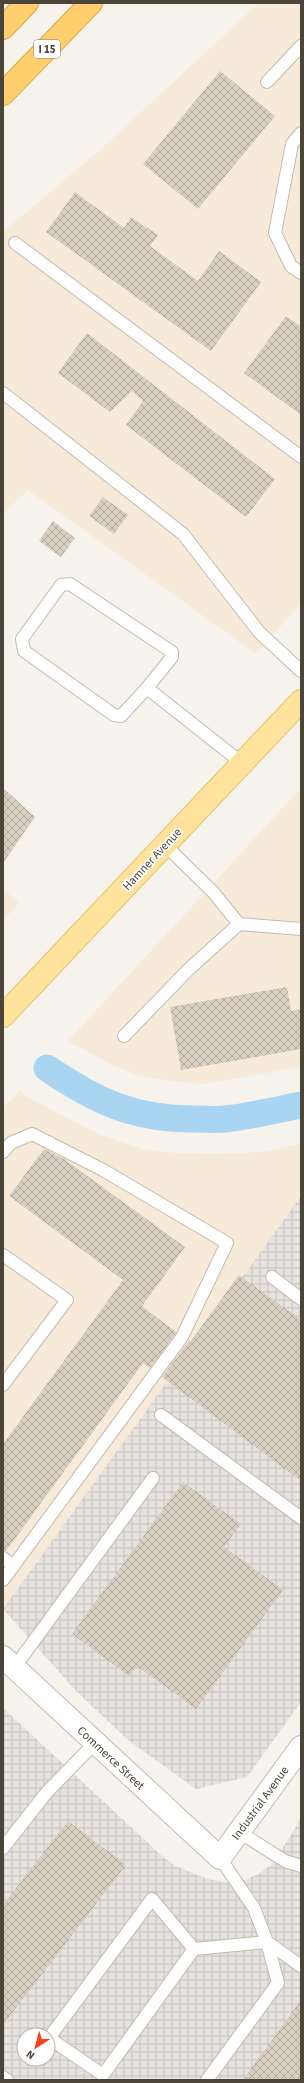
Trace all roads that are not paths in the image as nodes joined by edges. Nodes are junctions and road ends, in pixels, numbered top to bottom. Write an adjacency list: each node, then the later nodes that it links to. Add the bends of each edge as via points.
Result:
1 (27, 3): 3 (highway)
2 (91, 3): 6 (highway, I 15)
3 (3, 28)
4 (301, 46): 5 (lane)
5 (267, 82)
6 (3, 94)
7 (301, 133): 9 (lane, via 292,144 275,233 291,266)
8 (15, 243): 11 (lane)
9 (301, 273)
10 (3, 393): 12 (lane, via 183,534 259,632)
11 (301, 457)
12 (301, 671)
13 (147, 688): 13 (lane, via 172,657 172,652 70,584 61,585 22,639 24,651 114,715 121,716); 15 (lane)
14 (301, 701): 15 (main road, Hamner Avenue)
15 (242, 763): 16 (main road, Hamner Avenue)
16 (165, 845): 17 (lane, via 213,892); 19 (main road, Hamner Avenue)
17 (239, 924): 18 (lane); 20 (lane, via 189,969)
18 (301, 929)
19 (3, 1016)
20 (124, 1036)
21 (3, 1152): 30 (lane, via 11,1143 32,1134 103,1170 227,1243 182,1337)
22 (3, 1255): 25 (lane, via 67,1300)
23 (272, 1277): 24 (lane)
24 (301, 1299)
25 (3, 1385)
26 (161, 1415): 28 (lane)
27 (153, 1478): 32 (lane)
28 (301, 1518)
29 (3, 1558): 30 (lane)
30 (14, 1566): 31 (lane)
31 (3, 1580)
32 (9, 1663): 33 (street, Commerce Street)
33 (95, 1743): 36 (lane, via 48,1792); 37 (street, Commerce Street)
34 (301, 1747): 35 (street, Industrial Avenue)
35 (239, 1832): 37 (street, Industrial Avenue); 38 (lane, via 285,1861)
36 (3, 1848)
37 (220, 1858): 39 (lane, via 254,1908)
38 (301, 1866)
39 (267, 1942): 40 (lane); 41 (lane); 44 (lane, via 278,1983)
40 (194, 1949): 40 (lane, via 102,2075 49,2038 152,1899)
41 (301, 1966)
42 (3, 2077): 43 (lane)
43 (7, 2080)
44 (207, 2080)

